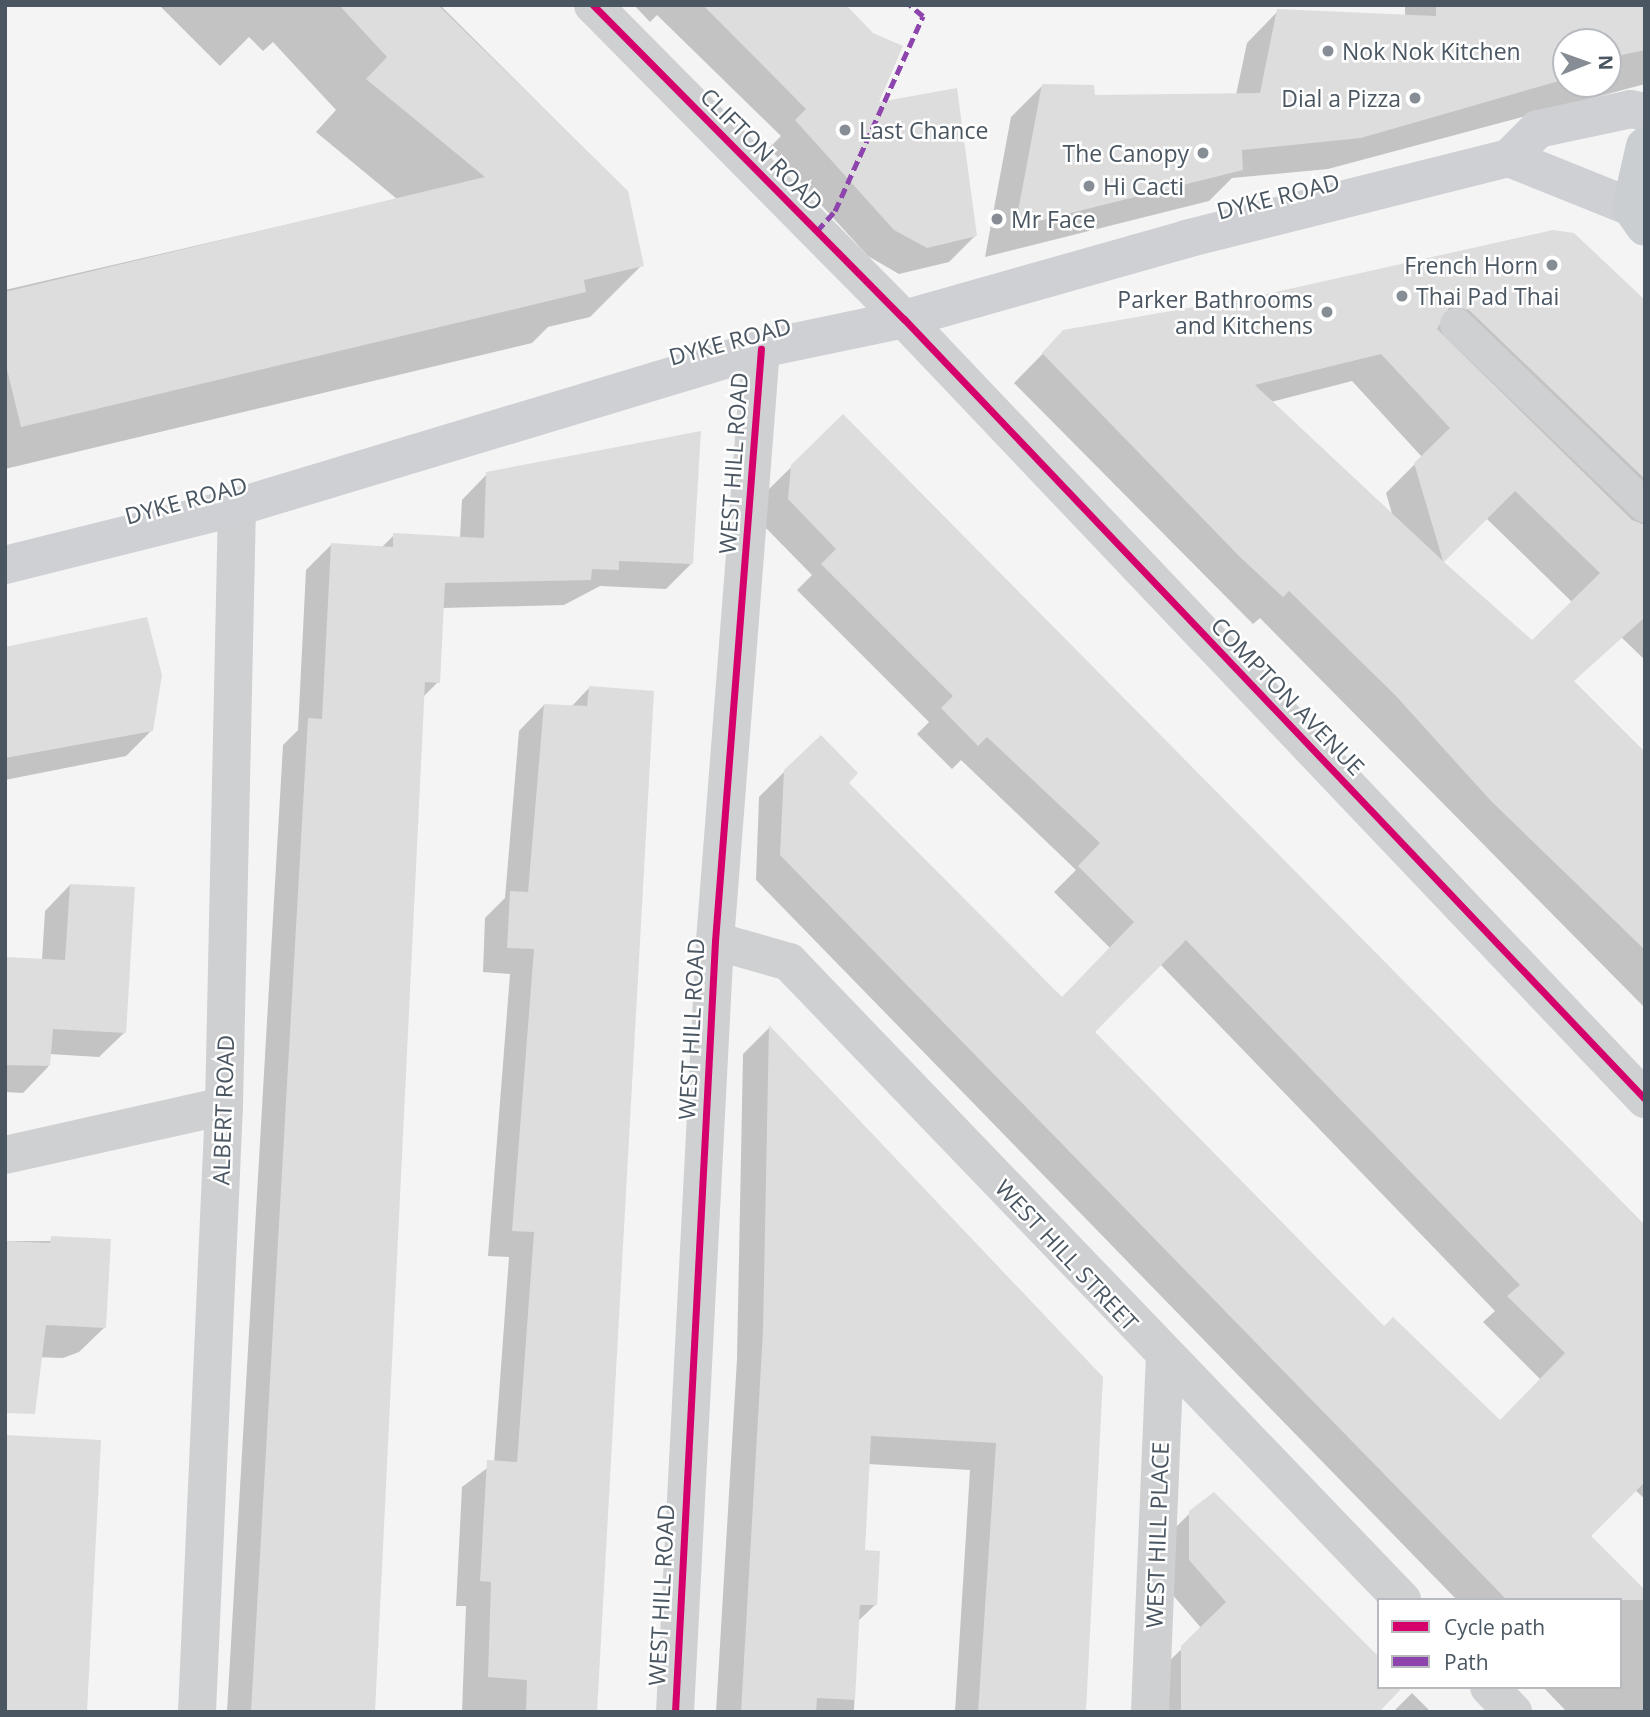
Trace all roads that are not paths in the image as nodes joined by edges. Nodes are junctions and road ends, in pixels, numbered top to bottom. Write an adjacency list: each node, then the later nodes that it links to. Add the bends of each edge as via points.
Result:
1 (593, 5): 6 (street, CLIFTON ROAD)
2 (1645, 112): 4 (main road, via 1631,109 1538,129)
3 (1645, 146): 5 (main road)
4 (1509, 158): 5 (main road); 6 (main road, DYKE ROAD, via 1186,239)
5 (1638, 217)
6 (904, 319): 8 (main road, DYKE ROAD); 13 (street, COMPTON AVENUE)
7 (1456, 324): 9 (lane)
8 (761, 349): 10 (main road, DYKE ROAD); 12 (street, WEST HILL ROAD)
9 (1645, 506)
10 (237, 508): 11 (main road, DYKE ROAD); 14 (street, ALBERT ROAD)
11 (5, 565)
12 (715, 941): 16 (street, WEST HILL STREET, via 789,962); 20 (street, WEST HILL ROAD)
13 (1645, 1099)
14 (225, 1106): 15 (street); 19 (street, ALBERT ROAD)
15 (5, 1155)
16 (1165, 1358): 17 (street, WEST HILL STREET); 21 (street, WEST HILL PLACE)
17 (1400, 1598)
18 (1491, 1689): 22 (street)
19 (197, 1712)
20 (674, 1712)
21 (1150, 1712)
22 (1513, 1712)

